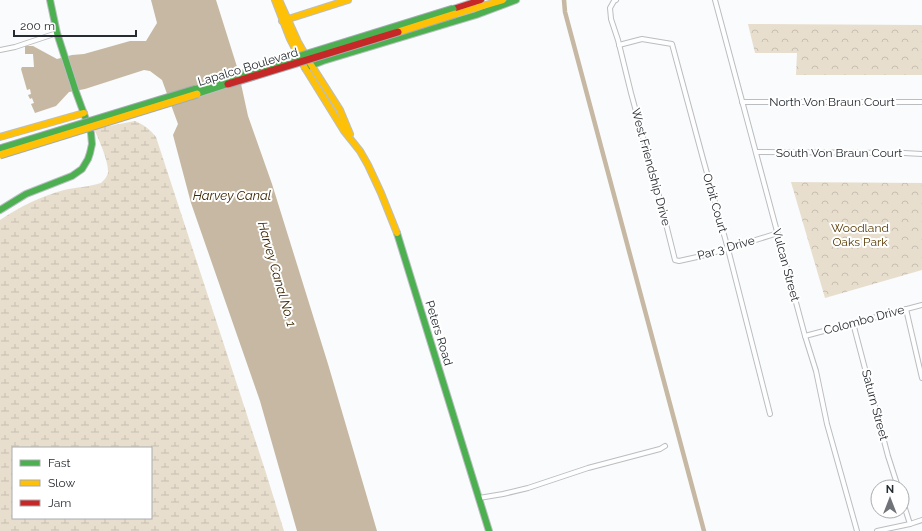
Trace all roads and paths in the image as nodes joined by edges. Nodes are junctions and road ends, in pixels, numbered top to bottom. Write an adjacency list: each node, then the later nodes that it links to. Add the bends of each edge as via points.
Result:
1 (50, 0): 12 (main road)
2 (275, 0): 11 (main road, Peters Road)
3 (279, 0): 11 (main road, Peters Road)
4 (348, 0): 11 (main road)
5 (481, 0): 10 (main road, Lapalco Boulevard)
6 (503, 0): 10 (main road, Lapalco Boulevard)
7 (516, 0): 15 (main road, via 469,18)
8 (616, 0): 13 (street, West Friendship Drive, via 610,8)
9 (715, 0): 16 (street, Vulcan Street)
10 (454, 12): 20 (main road, Lapalco Boulevard, bridge); 23 (main road, Lapalco Boulevard, bridge)
11 (285, 20): 15 (main road, Peters Road, via 290,39)
12 (57, 33): 14 (street); 18 (main road)
13 (619, 42): 26 (street, Orbit Court, via 642,39 672,44); 27 (street, West Friendship Drive)
14 (0, 50)
15 (308, 67): 36 (main road, Peters Road, via 344,130 368,165 397,232)
16 (742, 102): 17 (street, North Von Braun Court); 21 (street, Vulcan Street)
17 (922, 102)
18 (84, 113): 19 (main road); 24 (main road, via 92,144 82,169 72,176 26,194)
19 (0, 137)
20 (0, 149)
21 (756, 152): 22 (street, South Von Braun Court); 25 (street, Vulcan Street)
22 (922, 154)
23 (0, 155)
24 (0, 210)
25 (778, 233): 26 (street, Par 3 Drive); 31 (street, Vulcan Street)
26 (728, 249): 27 (street, Par 3 Drive); 33 (street, Orbit Court)
27 (675, 260)
28 (922, 305): 29 (street, Colombo Drive)
29 (906, 309): 30 (street, Colombo Drive); 32 (street)
30 (853, 323): 31 (street, Colombo Drive); 35 (street, Saturn Street)
31 (805, 336): 41 (street, Vulcan Street)
32 (922, 378)
33 (770, 414)
34 (665, 446): 36 (street, via 528,488)
35 (895, 479)
36 (479, 498): 40 (main road, Peters Road)
37 (908, 519): 39 (street)
38 (922, 520): 39 (street)
39 (910, 524): 42 (street)
40 (490, 531)
41 (857, 531)
42 (877, 531)

